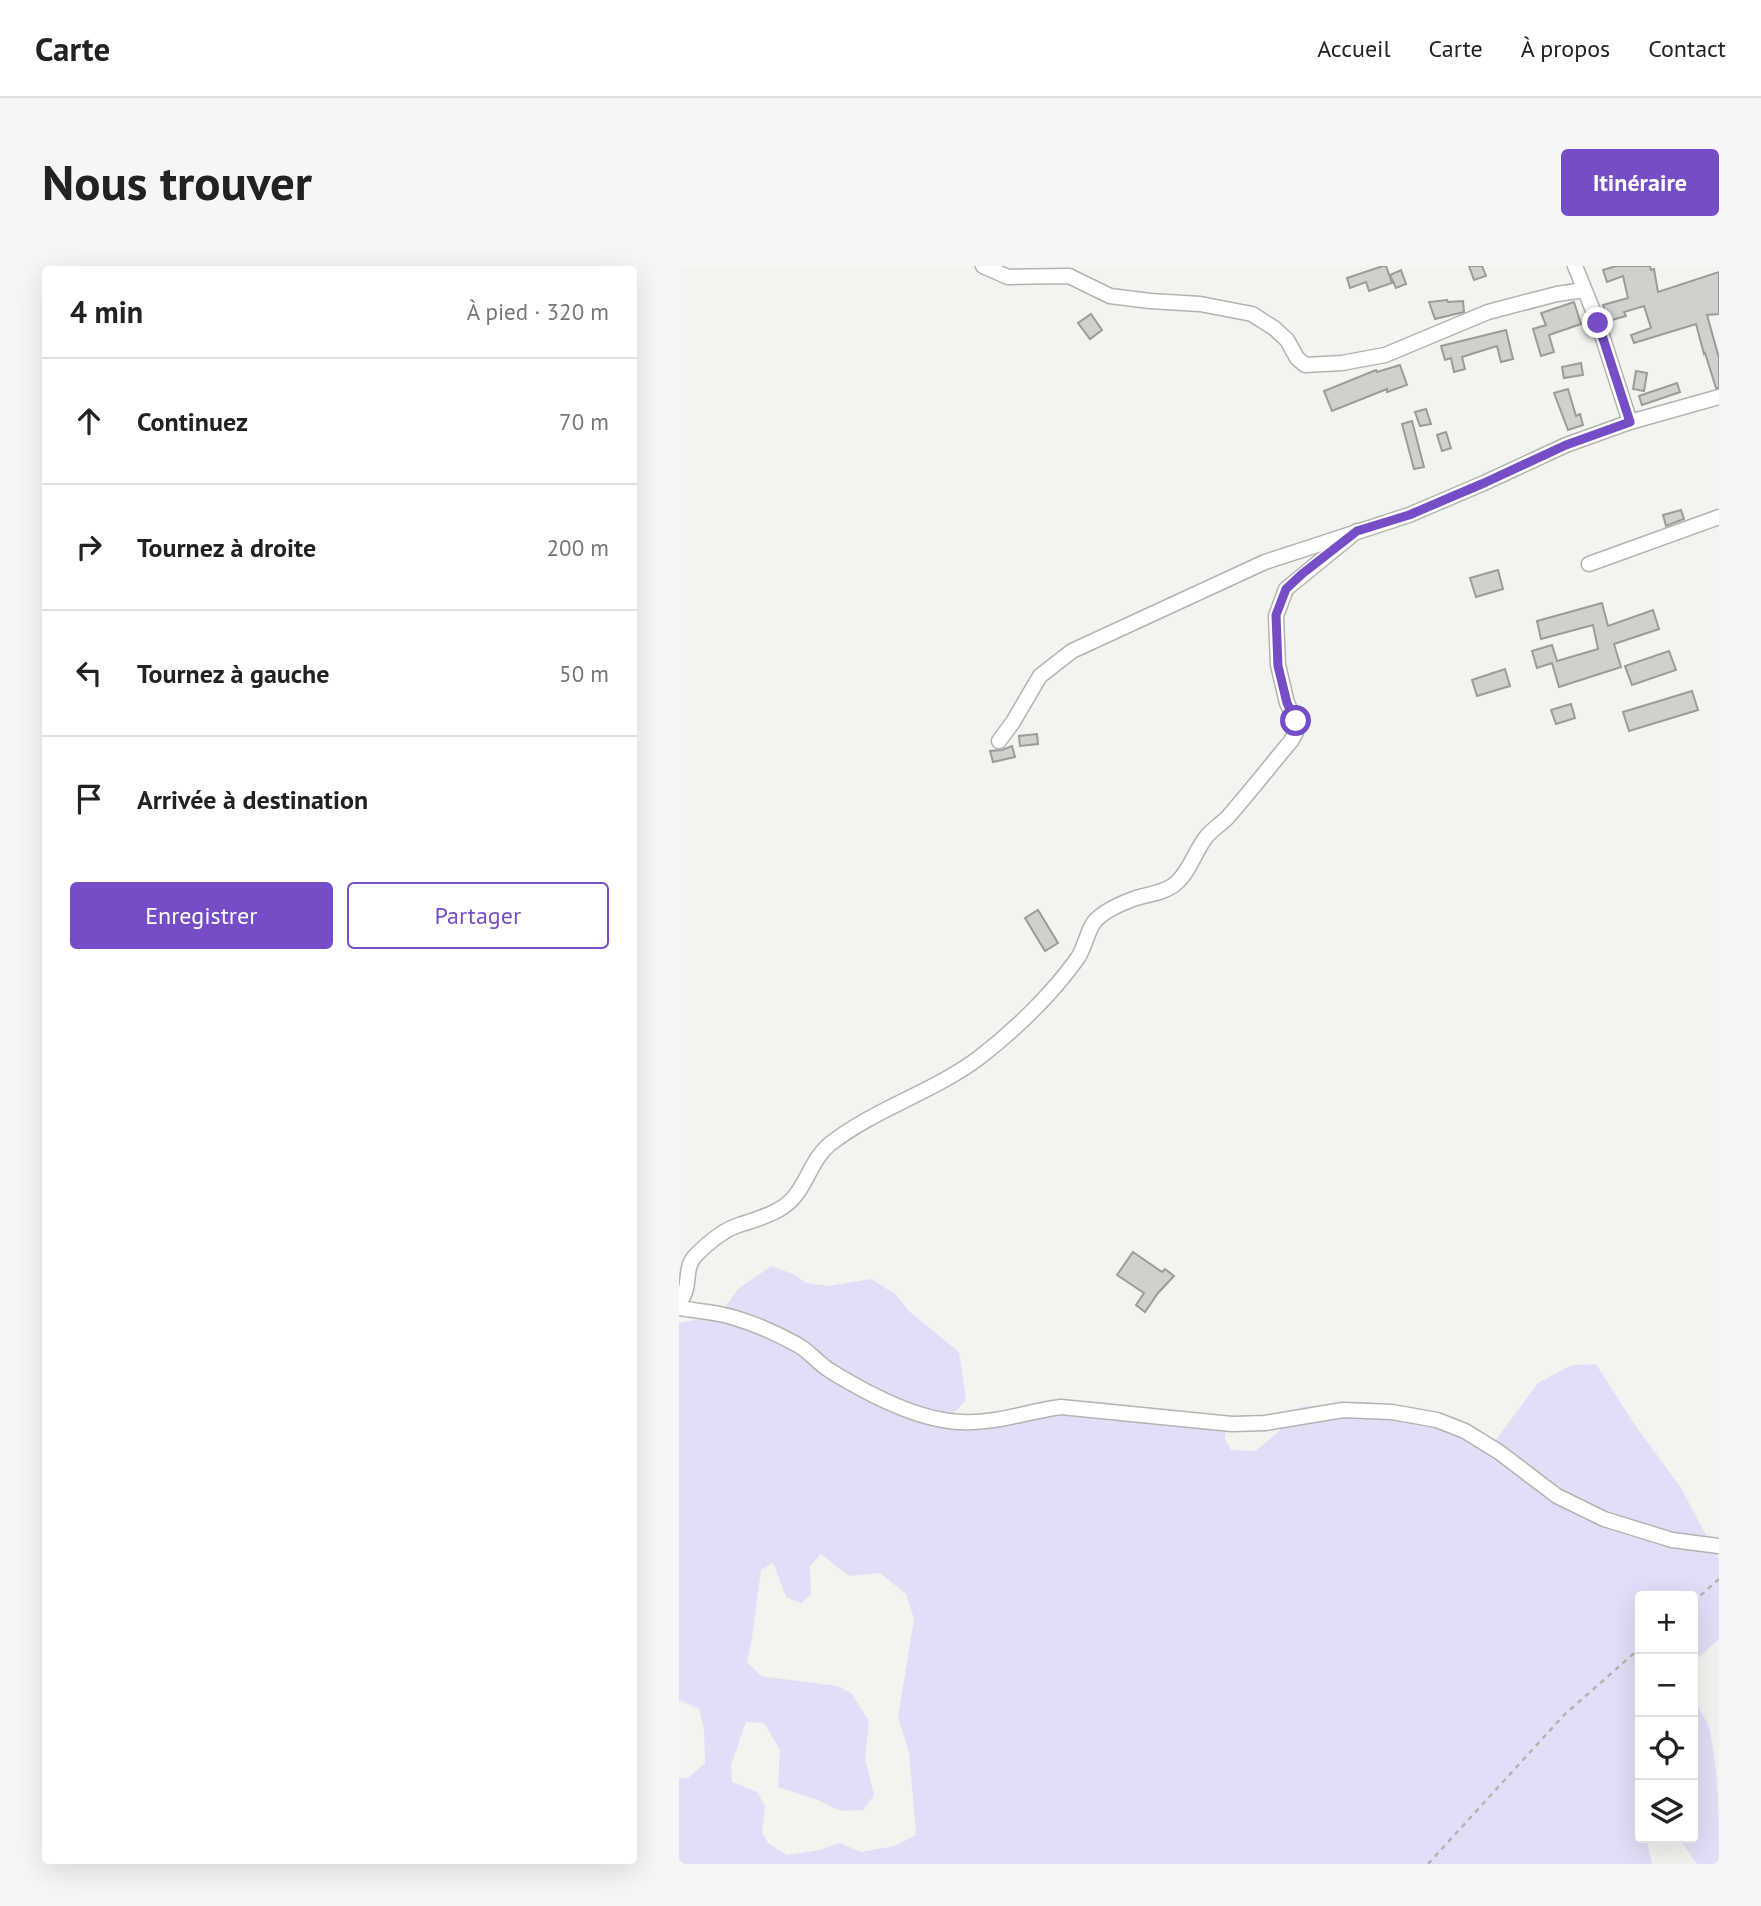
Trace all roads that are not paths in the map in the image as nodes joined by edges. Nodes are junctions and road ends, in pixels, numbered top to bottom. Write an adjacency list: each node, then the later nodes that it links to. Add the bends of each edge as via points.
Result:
1 (983, 266): 3 (street, via 1008,277 1069,276 1110,296 1252,314 1287,340 1305,365 1385,355 1488,312)
2 (1575, 266): 3 (street)
3 (1584, 290): 5 (street)
4 (1719, 397): 5 (street)
5 (1630, 422): 7 (street, via 1566,445 1409,515)
6 (1719, 517): 8 (street)
7 (1357, 531): 9 (street, via 1265,562 1072,651 1040,676); 10 (street, via 1286,589 1276,615 1278,666 1296,732 1208,835 1181,879 1161,892 1101,915 1092,924 1079,958 1052,990 981,1056 827,1146 798,1192 781,1209 737,1225 709,1242 690,1262 687,1290)
8 (1589, 564)
9 (999, 741)
10 (679, 1305): 11 (street, via 771,1332 884,1401 961,1423 1061,1407 1232,1424 1343,1410 1437,1420 1465,1431 1557,1496 1604,1519 1672,1540)
11 (1719, 1546)

